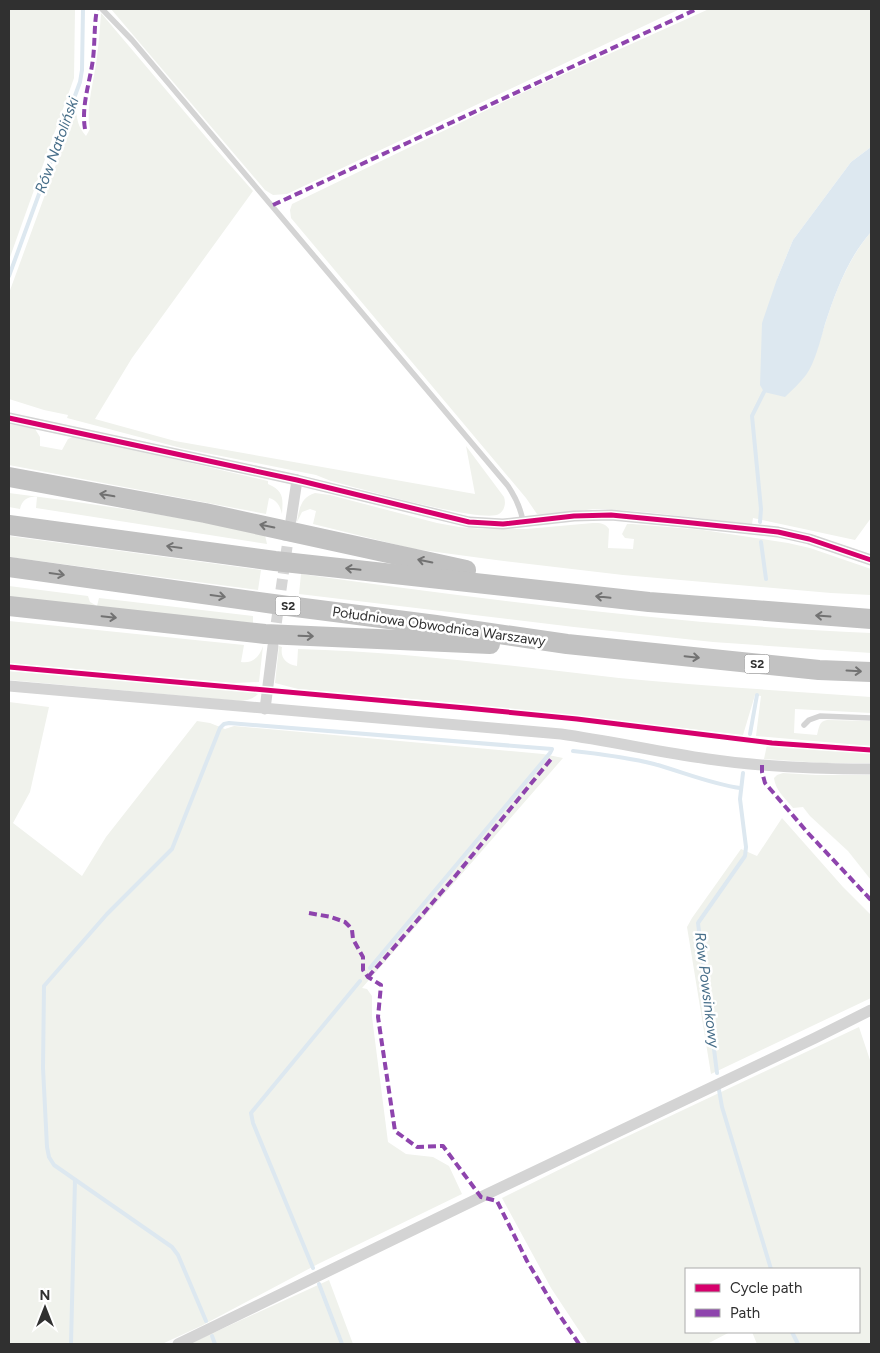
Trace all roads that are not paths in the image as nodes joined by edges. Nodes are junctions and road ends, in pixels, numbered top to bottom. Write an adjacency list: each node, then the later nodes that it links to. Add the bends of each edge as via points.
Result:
1 (102, 9): 6 (lane, via 132,40 508,486 522,512)
2 (9, 418): 4 (street)
3 (9, 477): 10 (highway, one-way to 3, via 214,515)
4 (297, 480): 5 (street); 6 (street, via 469,522)
5 (291, 520)
6 (523, 522): 8 (street, via 611,515 778,532)
7 (9, 526): 10 (highway, one-way to 7, via 275,561)
8 (871, 560)
9 (9, 568): 13 (highway, Południowa Obwodnica Warszawy / S2, one-way to 13)
10 (558, 592): 12 (highway, one-way to 10)
11 (9, 606): 13 (highway, one-way to 13, via 283,635 484,644)
12 (871, 619)
13 (567, 644): 15 (highway, Południowa Obwodnica Warszawy / S2, one-way to 15, via 819,670)
14 (273, 646): 17 (street)
15 (871, 672)
16 (9, 686): 17 (street)
17 (266, 709): 20 (street, via 561,734 762,766)
18 (871, 718): 19 (lane, via 820,716)
19 (804, 725)
20 (871, 768)
21 (871, 1010): 22 (street)
22 (178, 1344)

